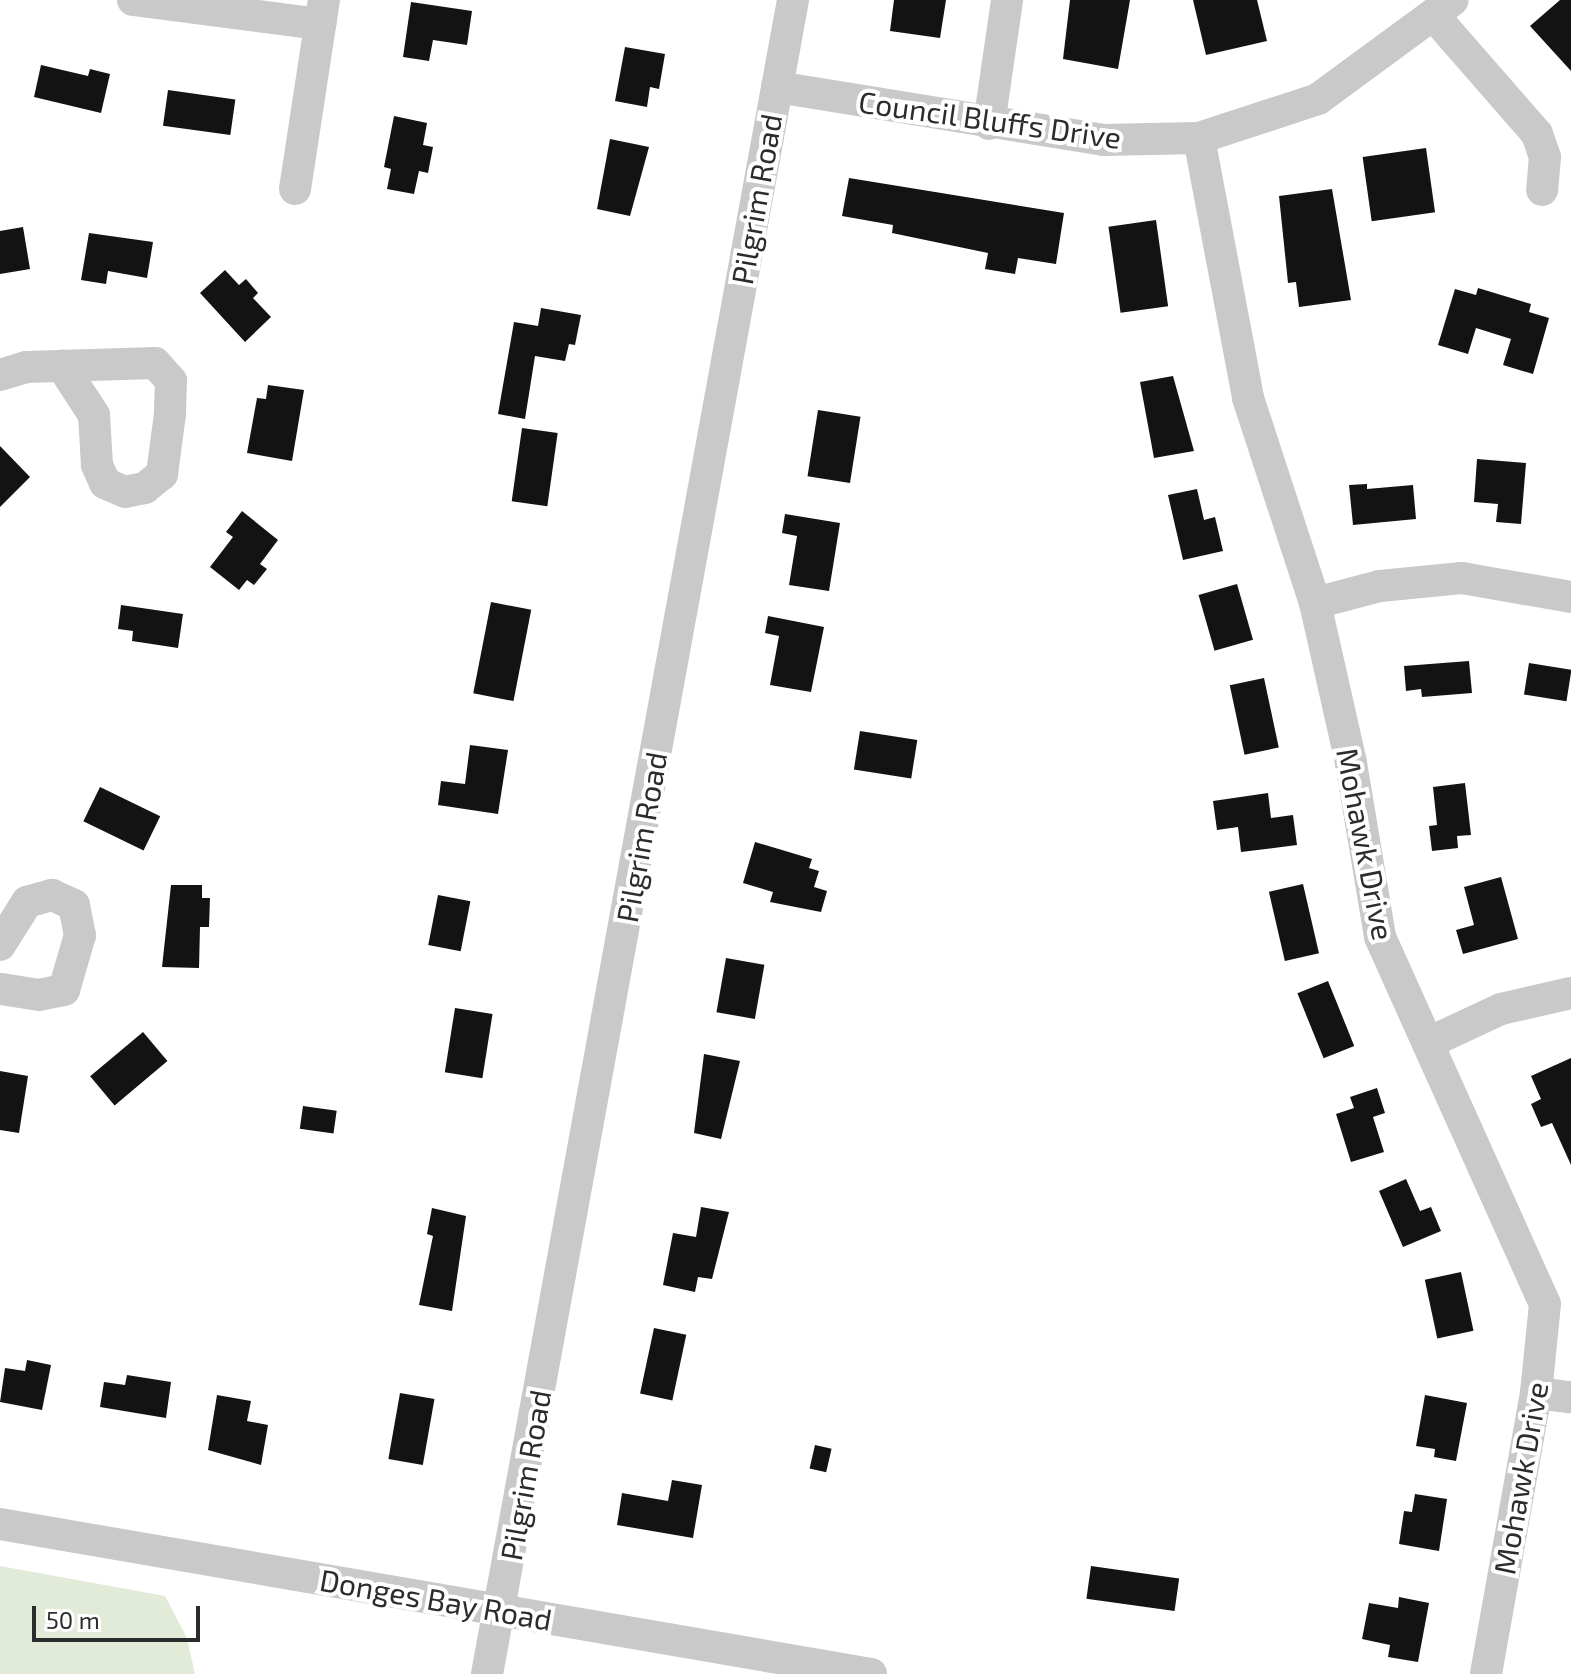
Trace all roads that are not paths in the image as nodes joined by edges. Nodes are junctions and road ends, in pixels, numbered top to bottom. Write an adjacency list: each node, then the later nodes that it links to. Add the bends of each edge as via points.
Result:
1 (133, 0): 5 (street)
2 (793, 0): 6 (street, Pilgrim Road)
3 (1007, 0): 7 (street)
4 (1444, 9): 8 (street, Council Bluffs Drive, via 1318,99); 10 (street, via 1537,134 1545,157)
5 (322, 12): 9 (street)
6 (777, 87): 7 (street, Council Bluffs Drive); 22 (street, Pilgrim Road)
7 (989, 124): 8 (street, Council Bluffs Drive, via 1103,140)
8 (1199, 138): 14 (street, Mohawk Drive, via 1248,398)
9 (295, 189)
10 (1542, 190)
11 (62, 366): 11 (street, via 94,415 97,465 105,483 125,492 145,488 162,474 171,381 155,363); 12 (street, via 26,367)
12 (0, 375)
13 (1571, 597): 14 (street, via 1462,578 1380,586)
14 (1315, 603): 18 (street, Mohawk Drive, via 1351,763 1380,937)
15 (0, 945): 16 (street, via 27,902 52,895 74,905 80,935 64,990 39,995)
16 (0, 989)
17 (1571, 993): 18 (street, via 1501,1009)
18 (1428, 1043): 19 (street, Mohawk Drive, via 1545,1304)
19 (1536, 1393): 20 (street); 25 (street, Mohawk Drive)
20 (1571, 1397)
21 (0, 1524): 22 (street, Donges Bay Road)
22 (500, 1610): 23 (street, Pilgrim Road); 24 (street, Donges Bay Road)
23 (487, 1674)
24 (871, 1674)
25 (1486, 1674)

